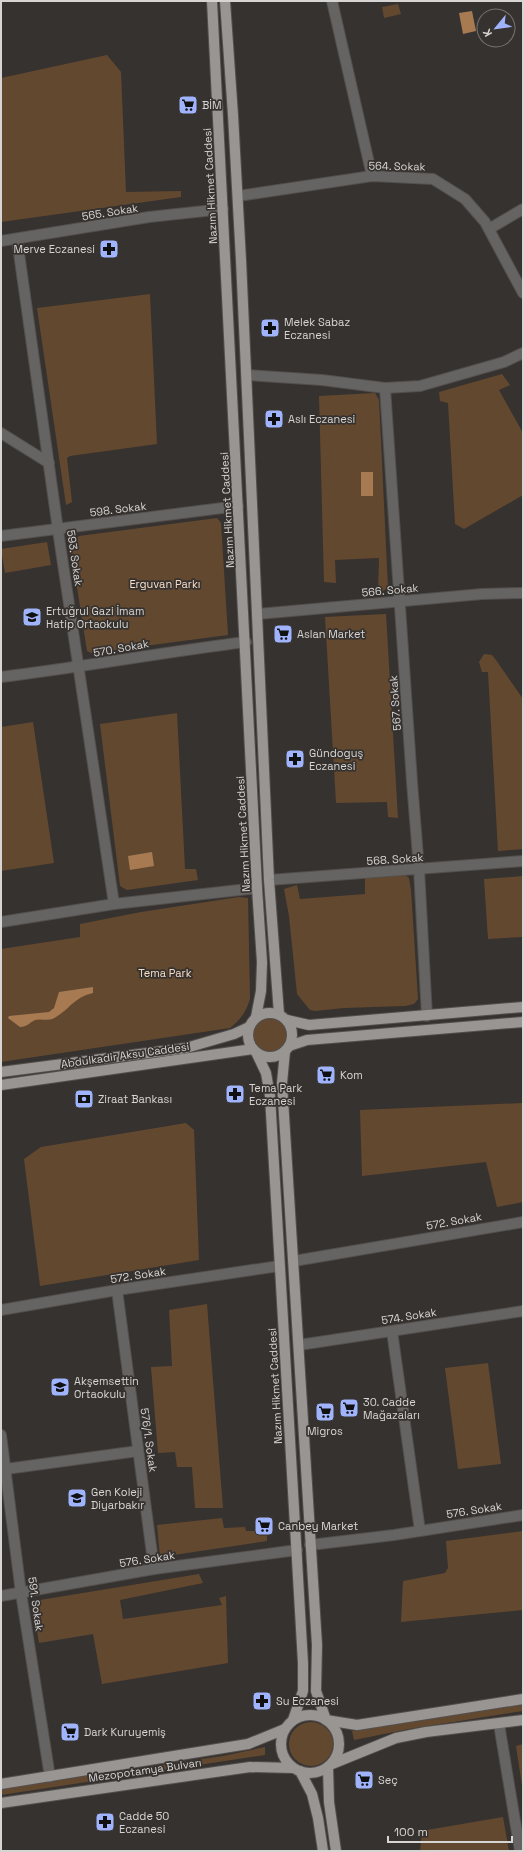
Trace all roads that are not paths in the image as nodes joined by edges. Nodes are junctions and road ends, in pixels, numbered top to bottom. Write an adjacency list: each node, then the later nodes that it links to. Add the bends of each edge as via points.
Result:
1 (212, 1): 7 (main road, Nazım Hikmet Caddesi)
2 (225, 1): 5 (main road)
3 (332, 1): 4 (street)
4 (372, 176): 5 (street, 564. Sokak); 8 (street, 564. Sokak, via 433,179 464,199)
5 (238, 196): 13 (main road)
6 (523, 208): 8 (street)
7 (223, 209): 9 (street, 565. Sokak, via 150,217); 17 (main road, Nazım Hikmet Caddesi)
8 (489, 230): 11 (street, 564. Sokak)
9 (17, 239): 10 (street, 565. Sokak); 16 (street, 593. Sokak)
10 (1, 241)
11 (523, 293)
12 (523, 353): 14 (street, via 504,362 420,386)
13 (247, 375): 14 (street, via 322,380); 22 (main road)
14 (385, 388): 21 (street, 567. Sokak)
15 (1, 433): 16 (street)
16 (49, 462): 18 (street, 593. Sokak)
17 (238, 506): 18 (street, 598. Sokak); 23 (main road, Nazım Hikmet Caddesi)
18 (58, 529): 19 (street, 598. Sokak); 24 (street, 593. Sokak)
19 (1, 536)
20 (523, 593): 21 (street, 566. Sokak)
21 (401, 601): 22 (street, 566. Sokak); 27 (street, 567. Sokak)
22 (258, 614): 28 (main road)
23 (246, 642): 24 (street, 570. Sokak); 29 (main road, Nazım Hikmet Caddesi)
24 (78, 667): 25 (street, 570. Sokak); 30 (street, 593. Sokak)
25 (1, 677)
26 (523, 861): 27 (street, 568. Sokak)
27 (419, 869): 28 (street, 568. Sokak); 33 (street, 567. Sokak)
28 (269, 880): 35 (main road)
29 (257, 888): 30 (street); 34 (main road, Nazım Hikmet Caddesi, via 262,991)
30 (114, 904): 31 (street)
31 (1, 922)
32 (523, 1007): 33 (main road)
33 (427, 1016): 35 (main road, via 309,1025)
34 (256, 1017): 35 (main road, via 271,1012); 37 (main road)
35 (283, 1017): 38 (main road, via 292,1032)
36 (523, 1022): 38 (main road, via 307,1040)
37 (249, 1027): 39 (main road, via 248,1035); 40 (main road, Abdulkadir Aksu Caddesi, via 186,1048)
38 (287, 1048): 39 (main road, via 274,1056 261,1055); 43 (main road, via 282,1083)
39 (255, 1050): 41 (main road, Abdulkadir Aksu Caddesi); 44 (main road, Nazım Hikmet Caddesi, via 266,1073 270,1096)
40 (1, 1072)
41 (1, 1085)
42 (523, 1222): 43 (street, 572. Sokak)
43 (294, 1261): 49 (main road)
44 (279, 1266): 45 (street, 572. Sokak); 56 (main road, Nazım Hikmet Caddesi)
45 (117, 1290): 46 (street, 572. Sokak); 51 (street, 576/1. Sokak)
46 (1, 1310)
47 (523, 1311): 48 (street, 574. Sokak)
48 (392, 1331): 49 (street, 574. Sokak); 54 (street)
49 (299, 1345): 55 (main road)
50 (1, 1435): 52 (street, 591. Sokak)
51 (138, 1451): 52 (street); 57 (street, 576/1. Sokak)
52 (6, 1469): 58 (street, 591. Sokak)
53 (523, 1515): 54 (street, 576. Sokak)
54 (420, 1531): 55 (street, 576. Sokak)
55 (310, 1545): 62 (main road, via 317,1645 316,1691)
56 (297, 1550): 57 (street, 576. Sokak); 61 (main road, Nazım Hikmet Caddesi, via 303,1691)
57 (154, 1569): 58 (street, 576. Sokak)
58 (21, 1593): 59 (street, 576. Sokak); 68 (street, 591. Sokak)
59 (1, 1596)
60 (523, 1699): 62 (main road, via 357,1724)
61 (293, 1720): 62 (main road, via 310,1715); 65 (main road)
62 (326, 1720): 66 (main road, via 334,1728 339,1740 338,1754)
63 (523, 1720): 64 (main road)
64 (499, 1724): 66 (main road, via 396,1738); 73 (street)
65 (285, 1729): 67 (main road, via 281,1739 281,1750 285,1760); 68 (main road, Mezopotamya Bulvarı, via 248,1744)
66 (330, 1766): 67 (main road, via 317,1773); 72 (main road, via 329,1802)
67 (296, 1770): 70 (main road, Mezopotamya Bulvarı, via 250,1767); 71 (main road, via 312,1794)
68 (50, 1777): 69 (main road, Mezopotamya Bulvarı)
69 (1, 1784)
70 (1, 1803)
71 (323, 1851)
72 (336, 1851)
73 (520, 1851)

